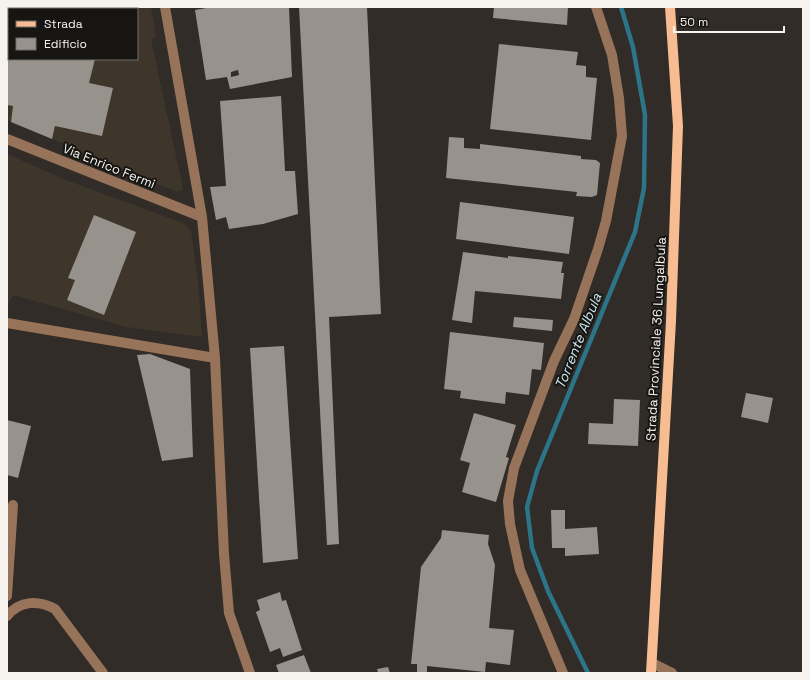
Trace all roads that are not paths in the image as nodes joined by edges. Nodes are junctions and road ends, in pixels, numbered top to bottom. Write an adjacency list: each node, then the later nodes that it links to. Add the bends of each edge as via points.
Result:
1 (165, 7): 5 (street)
2 (596, 7): 14 (street, via 612,55 622,136 606,221 598,249 574,319 554,361 514,468 508,501 520,570)
3 (670, 7): 11 (main road, Strada Provinciale 36 Lungalbula, via 678,126 671,321)
4 (7, 139): 5 (street, Via Enrico Fermi)
5 (202, 217): 7 (street)
6 (7, 323): 7 (street)
7 (215, 358): 13 (street, via 229,613)
8 (13, 505): 9 (street)
9 (7, 596)
10 (7, 616): 12 (street, via 16,607 31,602 55,609)
11 (652, 668): 15 (street)
12 (102, 673)
13 (250, 673)
14 (563, 673)
15 (672, 673)

